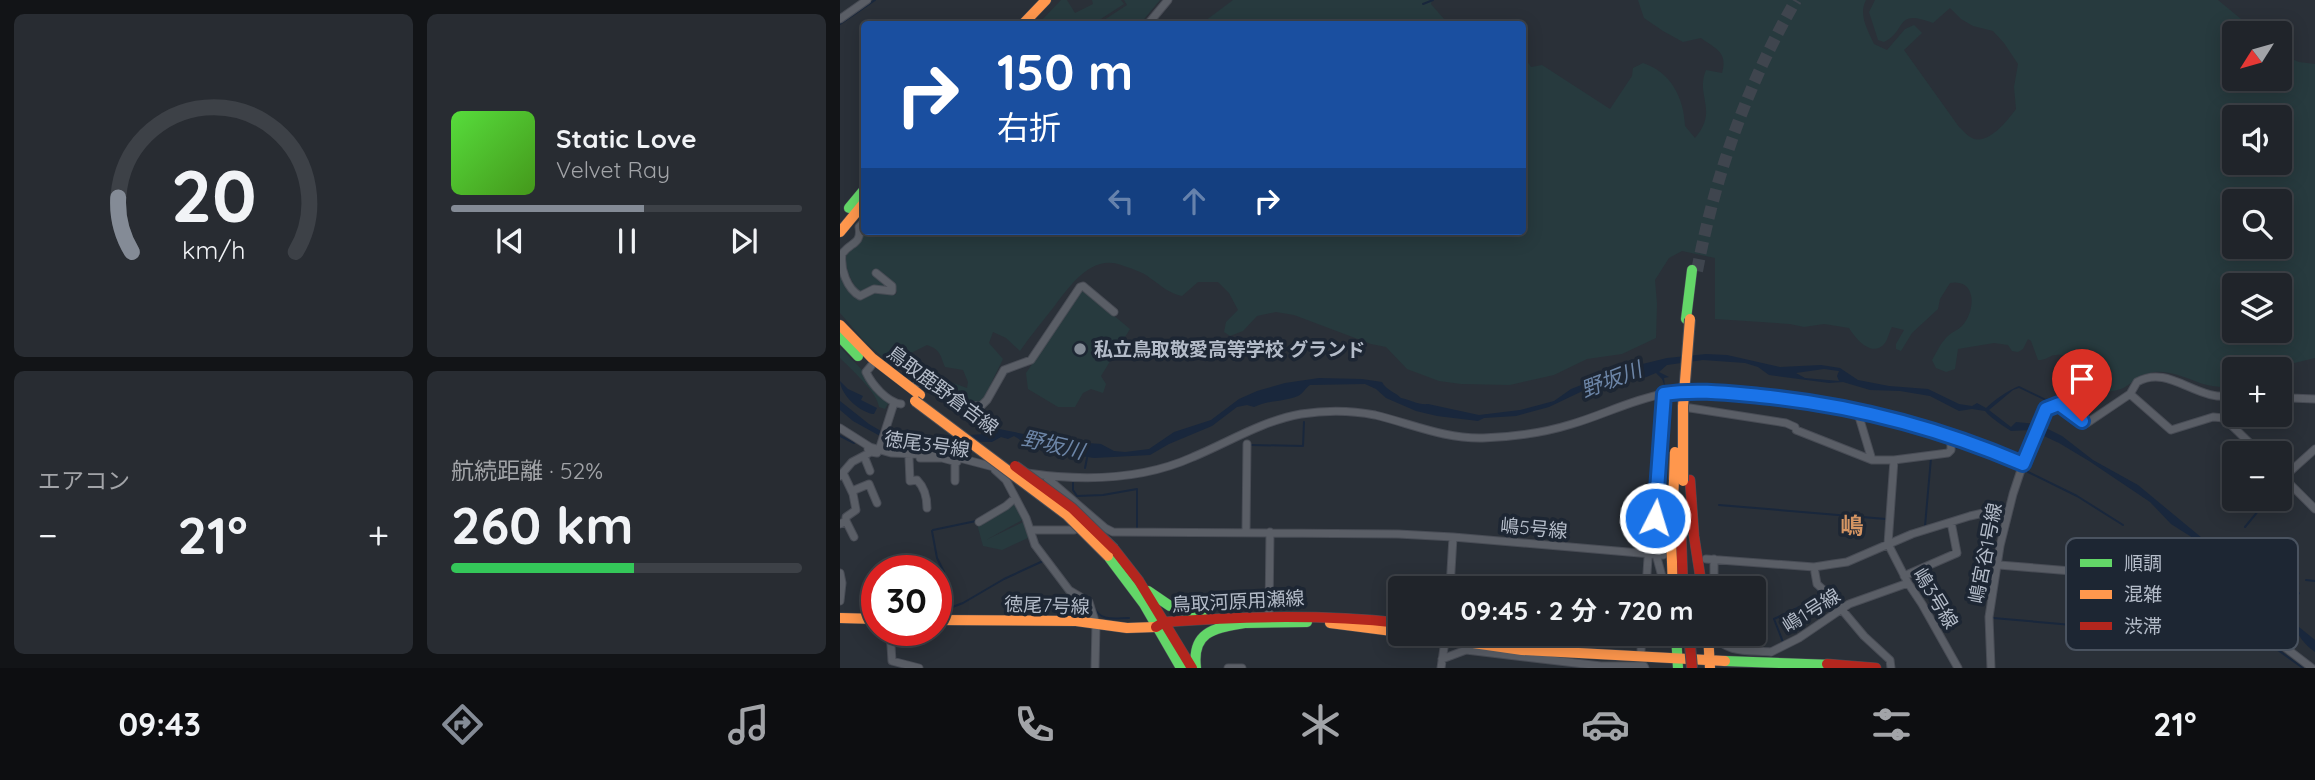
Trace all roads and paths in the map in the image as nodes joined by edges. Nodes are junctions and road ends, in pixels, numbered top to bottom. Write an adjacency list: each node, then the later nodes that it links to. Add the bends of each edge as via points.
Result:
1 (867, 0): 5 (street)
2 (1035, 0): 6 (main road)
3 (1046, 0): 7 (main road)
4 (1168, 0): 8 (street)
5 (840, 19)
6 (1015, 21)
7 (1026, 21)
8 (1150, 21)
9 (861, 194): 11 (main road)
10 (861, 207): 12 (main road)
11 (840, 219)
12 (840, 232)
13 (861, 234): 15 (street, via 845,249 841,267 852,291 860,296 874,289 892,291)
14 (1695, 271): 19 (main road, bridge)
15 (876, 273)
16 (1114, 312): 21 (street, via 1080,287 1031,360 1004,370 986,403 978,408 961,405 927,380)
17 (840, 325): 21 (main road, 鳥取鹿野倉吉線, via 867,354)
18 (840, 337): 20 (main road, 鳥取鹿野倉吉線)
19 (1685, 354): 50 (main road, bridge); 50 (main road, bridge, via 1679,374)
20 (871, 366): 21 (main road, 鳥取鹿野倉吉線); 37 (street, via 868,378 898,404)
21 (917, 394): 69 (main road, 鳥取鹿野倉吉線, bridge, via 1058,497 1084,519)
22 (1664, 394): 27 (street); 30 (street, via 1740,394); 49 (street, via 1553,430 1480,438 1445,435 1372,415 1323,411 1258,427 1195,457 1149,472)
23 (2130, 394): 24 (street, via 2137,382 2155,376); 33 (street, via 2171,430 2224,418); 44 (street, 嶋宮谷1号線, via 2087,423 2059,404 2046,409)
24 (2222, 397)
25 (2292, 398): 26 (street)
26 (2315, 399)
27 (1664, 408): 28 (street); 70 (street)
28 (1674, 408)
29 (1690, 408): 40 (street, via 1786,423)
30 (1857, 410): 32 (street); 40 (street)
31 (840, 428): 35 (street)
32 (1964, 440): 41 (street, via 1951,443 1948,453); 44 (street)
33 (2248, 441)
34 (1247, 444): 64 (street)
35 (870, 447): 37 (street); 43 (street)
36 (2315, 449): 45 (street)
37 (879, 450): 46 (street, via 948,455)
38 (864, 456): 39 (street, 徳尾3号線, via 871,452); 43 (street, 徳尾3号線); 47 (street)
39 (909, 458): 42 (street, 徳尾3号線); 56 (street, via 910,481 920,484)
40 (1872, 460): 41 (street)
41 (1894, 460): 68 (street)
42 (955, 461): 46 (street, 徳尾3号線); 51 (street)
43 (852, 462): 48 (street, 徳尾3号線)
44 (2023, 464): 59 (street, 嶋宮谷1号線)
45 (2292, 467)
46 (995, 469): 49 (street); 54 (street, 徳尾3号線)
47 (870, 471)
48 (841, 475): 53 (street)
49 (1046, 476): 58 (street, 嶋5号線)
50 (1682, 480): 78 (main road, via 1671,536); 79 (main road); 80 (main road)
51 (955, 481)
52 (2292, 485): 57 (street)
53 (852, 491): 55 (street, via 869,484); 60 (street, via 856,510)
54 (1015, 498): 61 (street); 63 (street, 徳尾3号線)
55 (877, 503)
56 (927, 508)
57 (2315, 509)
58 (1089, 514): 63 (street, via 1073,530); 64 (street, 嶋5号線, via 1113,532)
59 (2008, 514): 62 (street, via 1988,511); 71 (street, 嶋宮谷1号線)
60 (843, 522): 66 (street)
61 (979, 522)
62 (1951, 522): 68 (street); 82 (street, 嶋1号線, via 1957,553)
63 (1030, 530): 93 (street, 徳尾3号線, via 1035,545 1065,586 1088,602)
64 (1246, 531): 65 (street, 嶋5号線)
65 (1270, 532): 67 (street, 嶋5号線); 86 (street)
66 (854, 537)
67 (1453, 537): 70 (street, 嶋5号線); 75 (street)
68 (1888, 544): 72 (street, via 1847,562); 82 (street, 嶋3号線)
69 (1111, 553): 83 (main road, 鳥取鹿野倉吉線); 94 (main road, 鳥取鹿野倉吉線)
70 (1657, 554): 76 (street, via 1648,558); 77 (street)
71 (1999, 565): 73 (street); 118 (street, 嶋宮谷1号線, via 1989,617)
72 (1814, 567): 81 (street, via 1710,559); 85 (street, via 1817,584)
73 (2066, 571)
74 (840, 573): 84 (street)
75 (1451, 576)
76 (1647, 576)
77 (1662, 576)
78 (1673, 576)
79 (1685, 576)
80 (1700, 576)
81 (1712, 576)
82 (1906, 579): 85 (street, 嶋1号線); 117 (street, 嶋3号線)
83 (1139, 581): 88 (main road, via 1170,606); 94 (main road, 鳥取鹿野倉吉線)
84 (840, 601)
85 (1843, 608): 104 (street, 嶋1号線); 116 (street, via 1890,660)
86 (1269, 614): 88 (main road, 鳥取河原用瀬線); 91 (main road, 鳥取河原用瀬線)
87 (840, 618): 89 (main road)
88 (1213, 618): 94 (main road, 鳥取河原用瀬線)
89 (861, 619)
90 (952, 620): 93 (main road, 徳尾7号線)
91 (1388, 621)
92 (1250, 622): 94 (main road, 鳥取河原用瀬線); 95 (main road, 鳥取河原用瀬線, via 1332,623); 111 (main road, via 1200,638 1194,648)
93 (1096, 624): 94 (main road, 徳尾7号線); 109 (street)
94 (1163, 626): 110 (main road, 鳥取鹿野倉吉線); 111 (main road, 鳥取鹿野倉吉線)
95 (1388, 630)
96 (891, 646): 108 (street, via 892,661)
97 (1444, 646): 107 (street)
98 (1498, 646): 103 (main road)
99 (1557, 646): 103 (main road)
100 (1689, 646): 114 (main road, bridge)
101 (1727, 646): 104 (street)
102 (2288, 650): 119 (street)
103 (1643, 652): 105 (main road); 107 (street, via 1601,666 1466,650)
104 (1769, 658): 106 (main road); 115 (main road)
105 (1677, 660): 106 (main road)
106 (1709, 661)
107 (1442, 664)
108 (919, 668)
109 (1096, 668)
110 (1181, 668)
111 (1194, 668)
112 (1228, 668): 113 (street)
113 (1242, 668)
114 (1690, 668)
115 (1875, 668)
116 (1891, 668)
117 (1958, 668)
118 (1992, 668)
119 (2312, 668)

